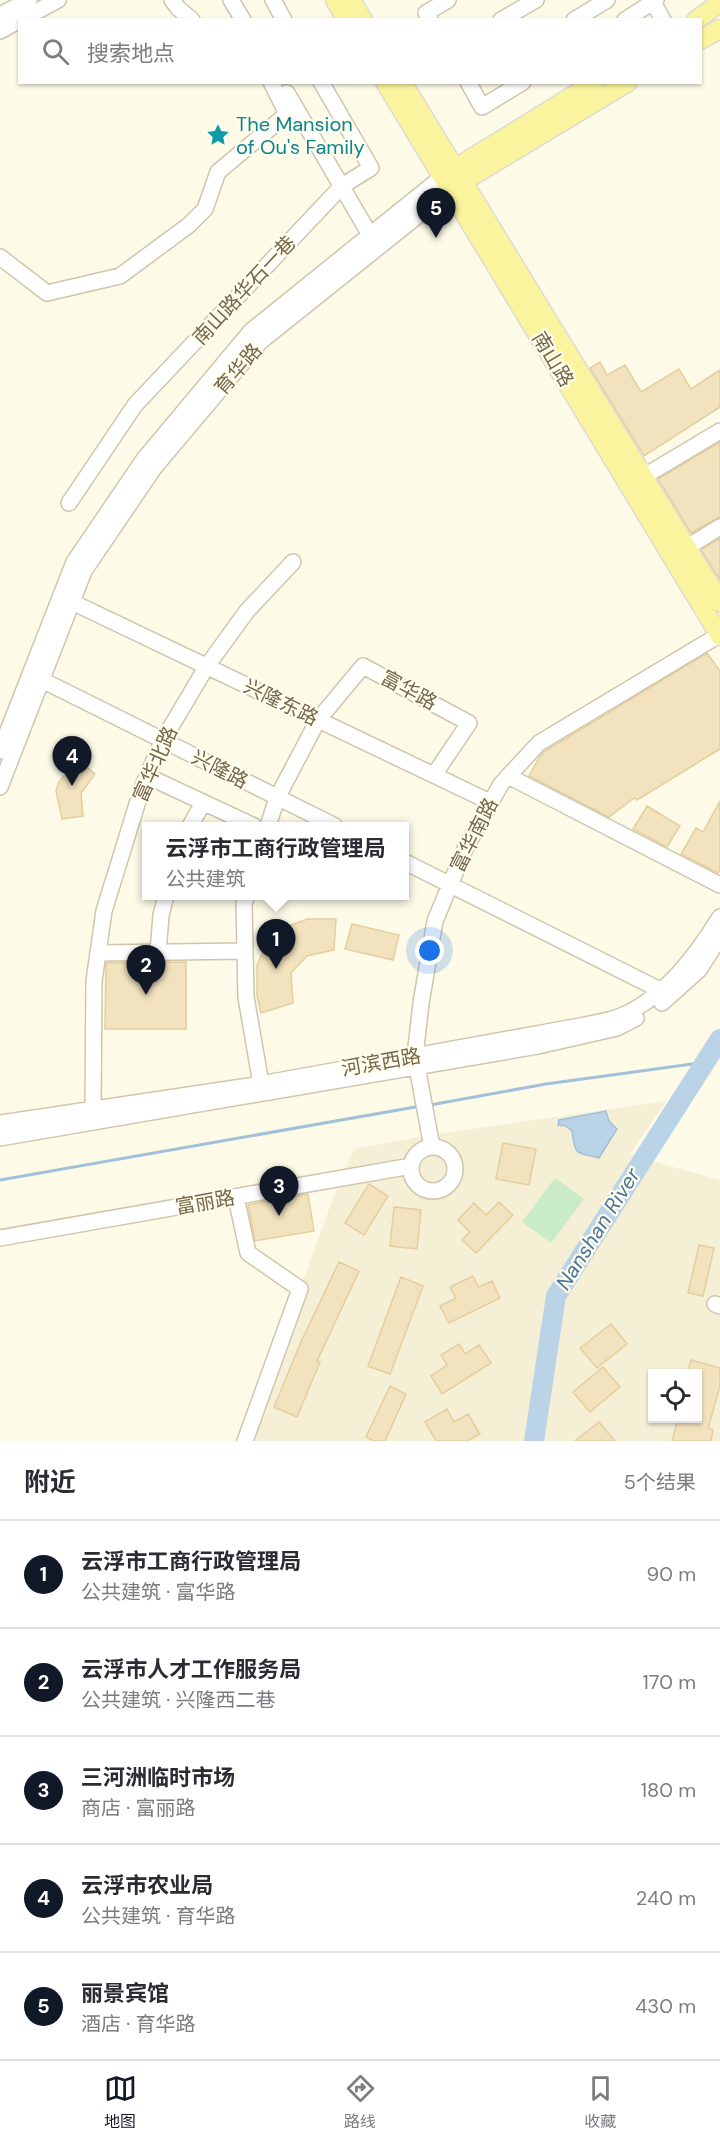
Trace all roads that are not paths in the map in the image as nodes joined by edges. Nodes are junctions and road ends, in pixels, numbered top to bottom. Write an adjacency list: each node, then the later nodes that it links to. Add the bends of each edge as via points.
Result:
1 (29, 0): 13 (street)
2 (58, 0): 14 (street)
3 (172, 0): 15 (street)
4 (231, 0): 16 (street)
5 (273, 0): 17 (street)
6 (335, 0): 18 (main road)
7 (351, 0): 19 (main road)
8 (448, 0): 20 (street, via 426,13)
9 (536, 0): 21 (street)
10 (607, 0): 22 (street)
11 (654, 1): 23 (street); 24 (street)
12 (720, 3): 25 (main road)
13 (0, 15)
14 (24, 18)
15 (190, 18)
16 (242, 18)
17 (283, 18)
18 (346, 18)
19 (362, 18)
20 (429, 18)
21 (504, 18)
22 (577, 18)
23 (628, 18)
24 (662, 18)
25 (699, 18)
26 (18, 21): 28 (street)
27 (720, 29): 29 (main road)
28 (0, 31)
29 (702, 39)
30 (272, 84): 46 (street, via 287,114 218,172 205,209 189,225 120,276 47,293)
31 (281, 84): 42 (street)
32 (322, 84): 42 (street, 南山路华石一巷, via 371,168)
33 (386, 84): 39 (main road, 南山路)
34 (403, 84): 39 (main road, 南山路)
35 (469, 84): 38 (street, via 482,107)
36 (592, 84): 40 (main road, 育华路)
37 (624, 84): 40 (main road, 育华路)
38 (504, 88)
39 (433, 148): 40 (main road, via 461,156); 41 (main road, 南山路); 43 (street)
40 (487, 157): 41 (main road, 育华路); 44 (main road)
41 (452, 179): 43 (street, 育华路); 44 (main road, 南山路)
42 (342, 186): 45 (street); 49 (street, 南山路华石一巷, via 135,405)
43 (421, 204): 44 (street); 45 (street, 育华路); 53 (street, 育华路, via 260,342 154,468 84,571)
44 (474, 215): 48 (main road, 南山路); 55 (main road, 南山路)
45 (370, 235): 60 (street, 育华路, via 251,331 144,459 74,562)
46 (0, 257)
47 (720, 431): 48 (street)
48 (643, 477): 51 (main road, 南山路)
49 (69, 503)
50 (720, 527): 51 (street)
51 (686, 548): 54 (main road, 南山路)
52 (293, 562): 56 (street, 富华北路, via 248,611)
53 (72, 602): 56 (street, 兴隆东路); 57 (street, 育华路)
54 (720, 602)
55 (720, 635): 63 (street, 富华南路, via 539,743)
56 (207, 666): 58 (street, 兴隆东路); 59 (street, 富华北路)
57 (42, 680): 59 (street, 兴隆路); 64 (street, 育华路)
58 (318, 720): 61 (street, 兴隆东路); 61 (street, 富华路, via 363,666 469,723); 65 (street, 富华路)
59 (163, 740): 62 (street, 富华北路); 65 (street, 兴隆路)
60 (0, 751)
61 (434, 775): 66 (street, 兴隆东路)
62 (147, 776): 67 (street); 81 (street, 富华北路, via 104,912)
63 (508, 776): 66 (street, 富华南路); 74 (street)
64 (0, 787)
65 (277, 798): 70 (street, 富华路); 71 (street, 兴隆路)
66 (490, 802): 73 (street, 富华南路)
67 (203, 803): 68 (street); 69 (street)
68 (192, 822)
69 (245, 822)
70 (269, 822)
71 (327, 822)
72 (409, 864): 73 (street)
73 (450, 884): 82 (street); 83 (street, 富华南路, via 435,921 421,1003)
74 (720, 885)
75 (165, 900): 80 (street)
76 (245, 900): 79 (street)
77 (720, 917): 82 (street, 河滨西路, via 704,943)
78 (720, 937): 83 (street, 河滨西路, via 699,970 666,1001 617,1028)
79 (245, 951): 80 (street); 84 (street, via 246,996)
80 (158, 952): 81 (street)
81 (98, 953): 85 (street, 富华北路, via 94,981)
82 (662, 991): 83 (street, 河滨西路, via 621,1016)
83 (417, 1068): 84 (street, 河滨西路); 87 (street, 河滨西路); 88 (street, 富华南路)
84 (261, 1084): 85 (street, 河滨西路)
85 (93, 1109): 86 (street, 河滨西路)
86 (0, 1123)
87 (0, 1138)
88 (431, 1141): 89 (street); 89 (street, via 448,1153 455,1164 455,1176 448,1185 438,1191 426,1191 417,1185)
89 (411, 1166): 90 (street, 富丽路)
90 (236, 1197): 91 (street, 富丽路); 92 (street, via 248,1253 300,1289)
91 (0, 1238)
92 (245, 1441)

